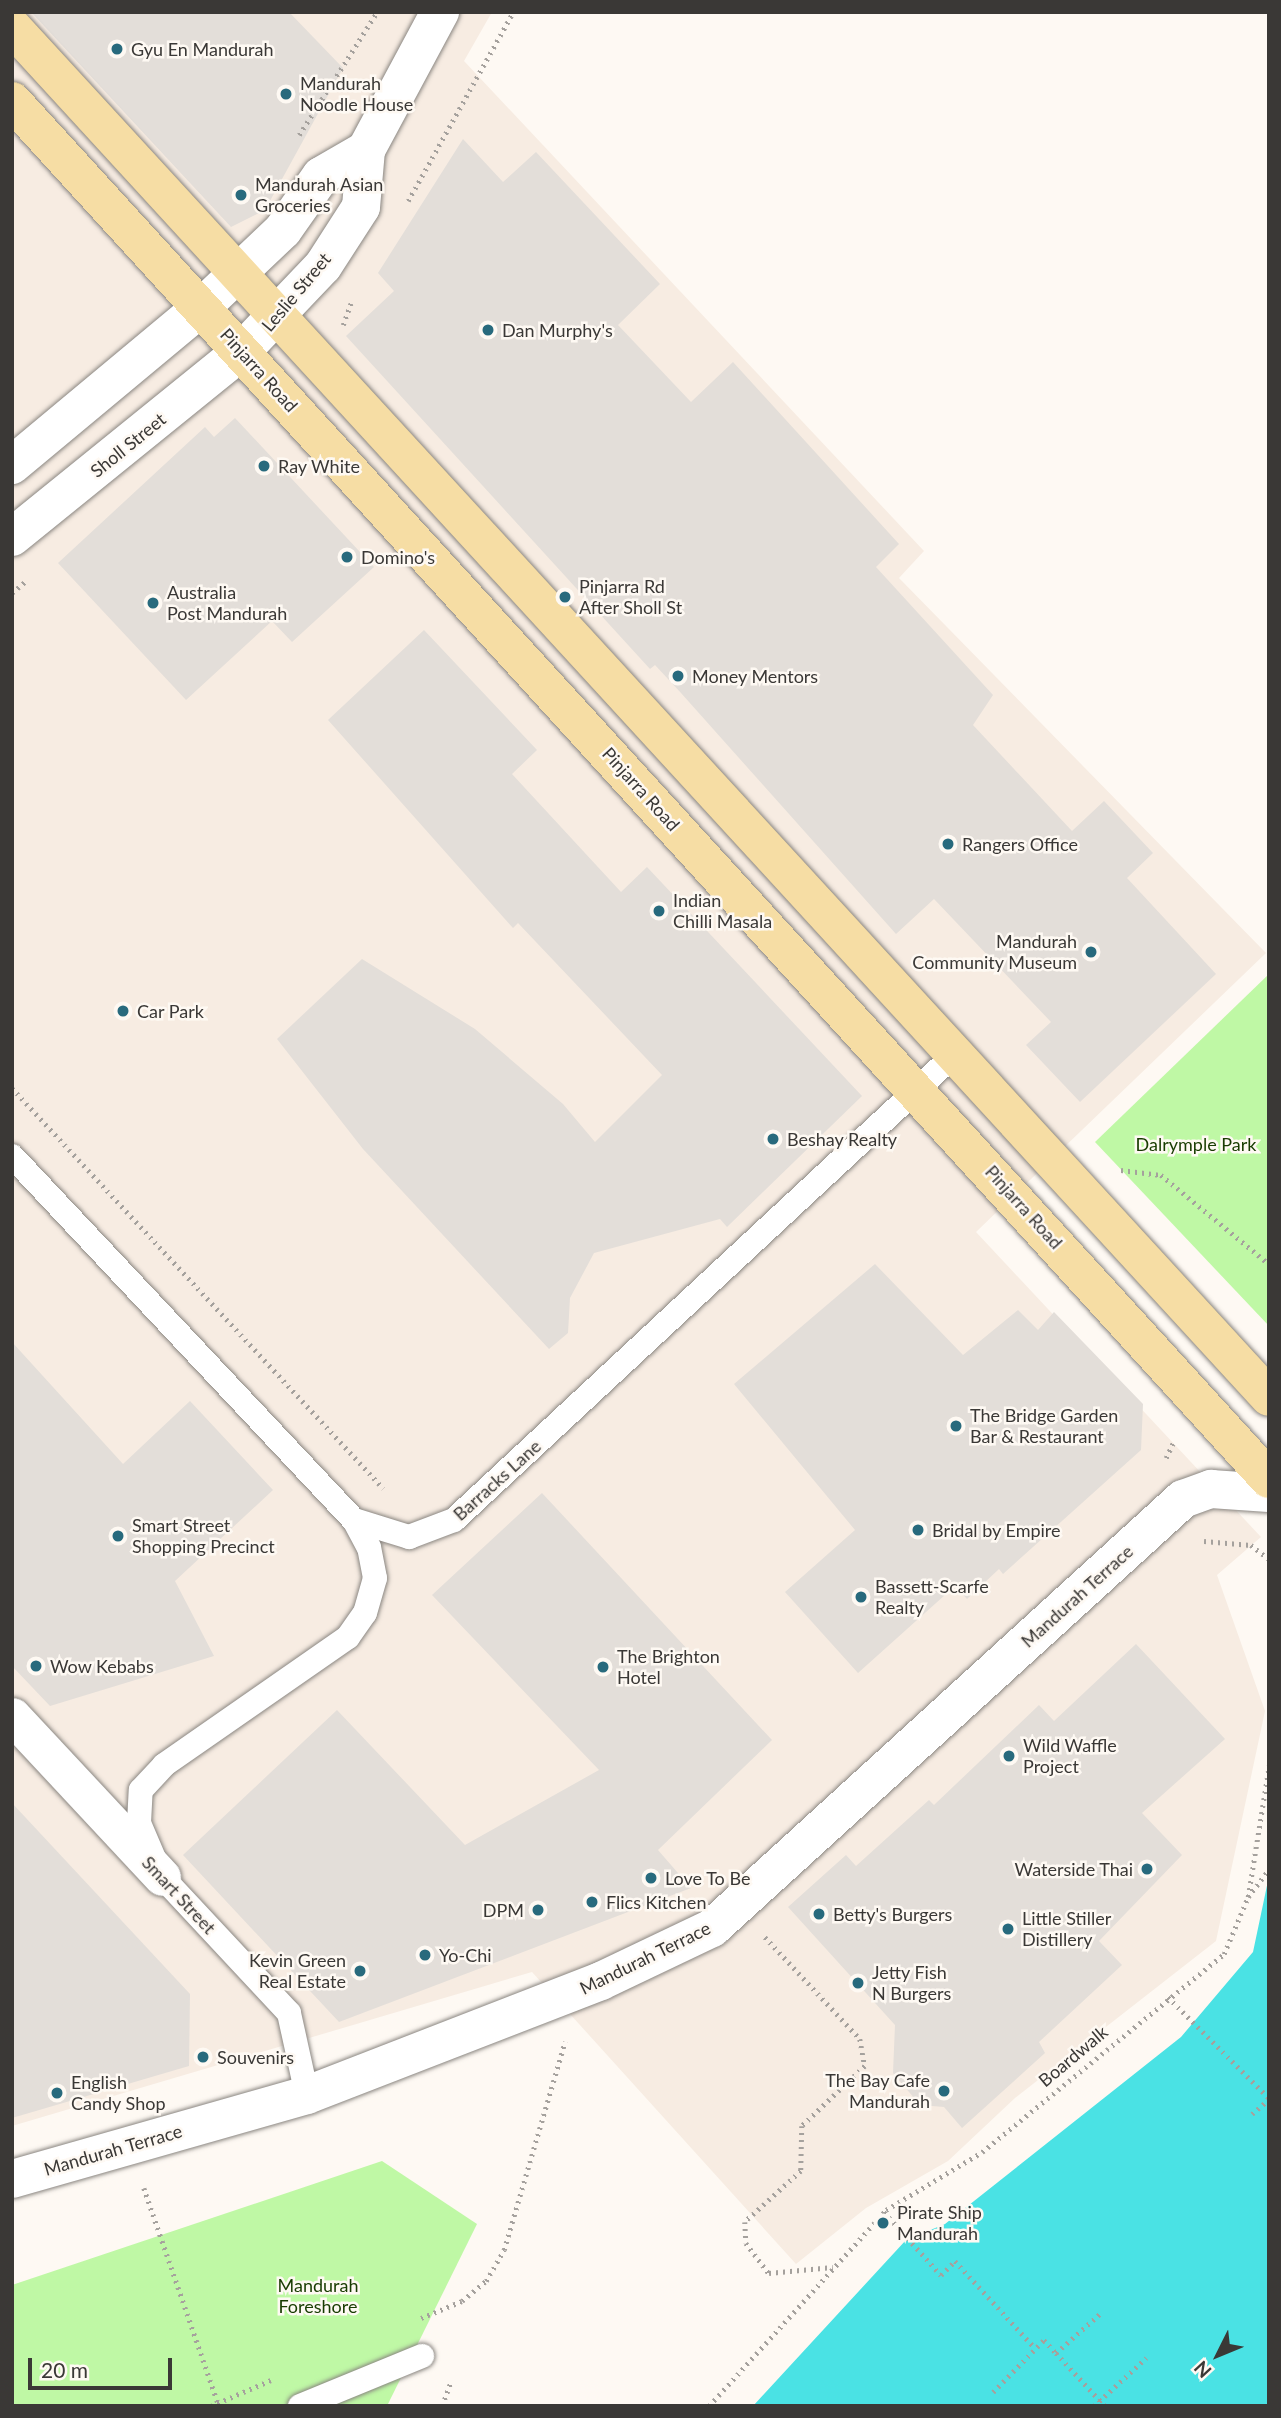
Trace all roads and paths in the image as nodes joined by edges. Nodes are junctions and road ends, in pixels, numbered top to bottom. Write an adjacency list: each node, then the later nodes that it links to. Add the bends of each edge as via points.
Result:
1 (377, 12): 7 (path)
2 (440, 12): 8 (street, Leslie Street)
3 (513, 12): 6 (path)
4 (12, 27): 9 (main road)
5 (12, 101): 11 (main road, Pinjarra Road)
6 (443, 140)
7 (292, 146)
8 (366, 150): 9 (street, via 321,176); 12 (street, Leslie Street, via 361,207)
9 (239, 277): 11 (street); 12 (main road)
10 (356, 291): 13 (path)
11 (202, 306): 14 (main road, Pinjarra Road); 15 (street)
12 (276, 319): 14 (street, Leslie Street); 17 (main road)
13 (344, 338)
14 (242, 351): 16 (street, Sholl Street); 19 (main road, Pinjarra Road)
15 (12, 464)
16 (12, 537)
17 (953, 1056): 19 (lane, Barracks Lane); 21 (main road)
18 (12, 1088): 27 (path)
19 (917, 1089): 26 (main road, Pinjarra Road); 29 (lane, Barracks Lane, via 454,1520 409,1536)
20 (12, 1156): 29 (lane)
21 (1084, 1198): 22 (path, via 1120,1170 1161,1174); 23 (main road)
22 (1269, 1264)
23 (1269, 1397)
24 (1169, 1430): 25 (path, via 1175,1440)
25 (1161, 1467)
26 (1269, 1479)
27 (386, 1491)
28 (1269, 1493): 36 (street, Mandurah Terrace, via 1210,1489 1183,1499 712,1928)
29 (354, 1520): 33 (lane, via 369,1548 375,1578 365,1613 348,1637 164,1765 141,1790 139,1823)
30 (12, 1716): 33 (street, Smart Street)
31 (1269, 1766): 34 (path, Boardwalk)
32 (1269, 1868): 34 (path, Boardwalk)
33 (162, 1877): 38 (lane, Smart Street, via 289,2013)
34 (1248, 1898): 37 (path, Boardwalk, via 1224,1954)
35 (756, 1927): 44 (path, via 860,2039 865,2066 802,2126 801,2171 745,2222 746,2243 769,2273)
36 (580, 1990): 38 (street, Mandurah Terrace); 46 (path, via 504,2250 486,2281 462,2301)
37 (1168, 1996): 39 (path); 43 (path, Boardwalk, via 982,2152)
38 (307, 2095): 41 (street, Mandurah Terrace)
39 (1269, 2098): 40 (path)
40 (1252, 2114)
41 (130, 2146): 42 (street, Mandurah Terrace); 54 (path)
42 (12, 2179)
43 (885, 2211): 44 (path, Boardwalk); 47 (path, via 941,2275 955,2261)
44 (833, 2267): 57 (path, Boardwalk)
45 (1102, 2312): 48 (path)
46 (410, 2322)
47 (1035, 2348): 48 (path, via 1044,2340); 52 (path)
48 (1056, 2353): 53 (path)
49 (422, 2356): 56 (lane)
50 (1146, 2358): 53 (path)
51 (282, 2376): 54 (path)
52 (993, 2392)
53 (1100, 2400): 58 (path); 59 (path)
54 (218, 2403): 55 (path)
55 (211, 2406)
56 (300, 2406)
57 (709, 2406)
58 (1094, 2406)
59 (1105, 2406)

